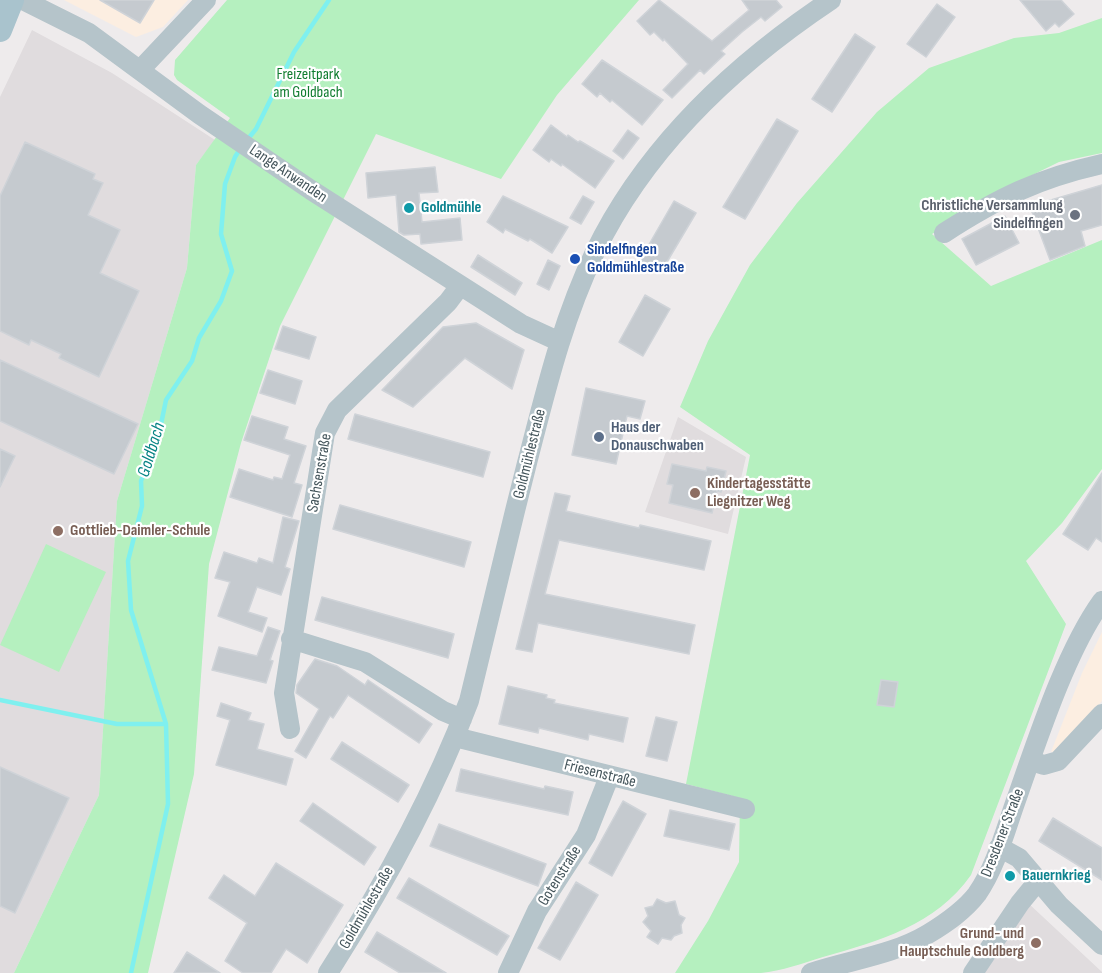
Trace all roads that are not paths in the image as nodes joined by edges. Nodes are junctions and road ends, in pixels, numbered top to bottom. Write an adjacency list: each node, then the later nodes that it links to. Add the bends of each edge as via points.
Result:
1 (12, 0): 5 (main road)
2 (23, 0): 6 (street, Lange Anwanden, via 89,33)
3 (206, 0): 6 (street)
4 (831, 0): 10 (street, Goldmühlestraße, via 759,51 668,142 599,245)
5 (0, 30)
6 (140, 70): 9 (street, Lange Anwanden, via 256,153)
7 (1102, 164): 8 (street, via 1063,172 1022,188)
8 (944, 233)
9 (460, 286): 10 (street, Lange Anwanden, via 521,324); 12 (street, Sachsenstraße, via 331,419 325,433)
10 (558, 341): 14 (street, Goldmühlestraße)
11 (1102, 601): 16 (street, Dresdener Straße, via 1058,690)
12 (291, 639): 14 (street, via 365,662 443,711); 15 (street, Sachsenstraße, via 284,693)
13 (1102, 714): 16 (street, via 1058,761 1044,765)
14 (459, 728): 17 (street, Friesenstraße); 22 (street, Goldmühlestraße, via 394,861)
15 (290, 729)
16 (1031, 761): 19 (street, Dresdener Straße)
17 (609, 777): 18 (street, Friesenstraße); 23 (street, Gotenstraße, via 586,835 537,911)
18 (745, 809)
19 (999, 848): 20 (street, via 1019,858); 24 (street, Dresdener Straße, via 976,894 946,923 904,946)
20 (1038, 881): 21 (street); 25 (street)
21 (1102, 945)
22 (328, 973)
23 (508, 973)
24 (811, 973)
25 (973, 973)

